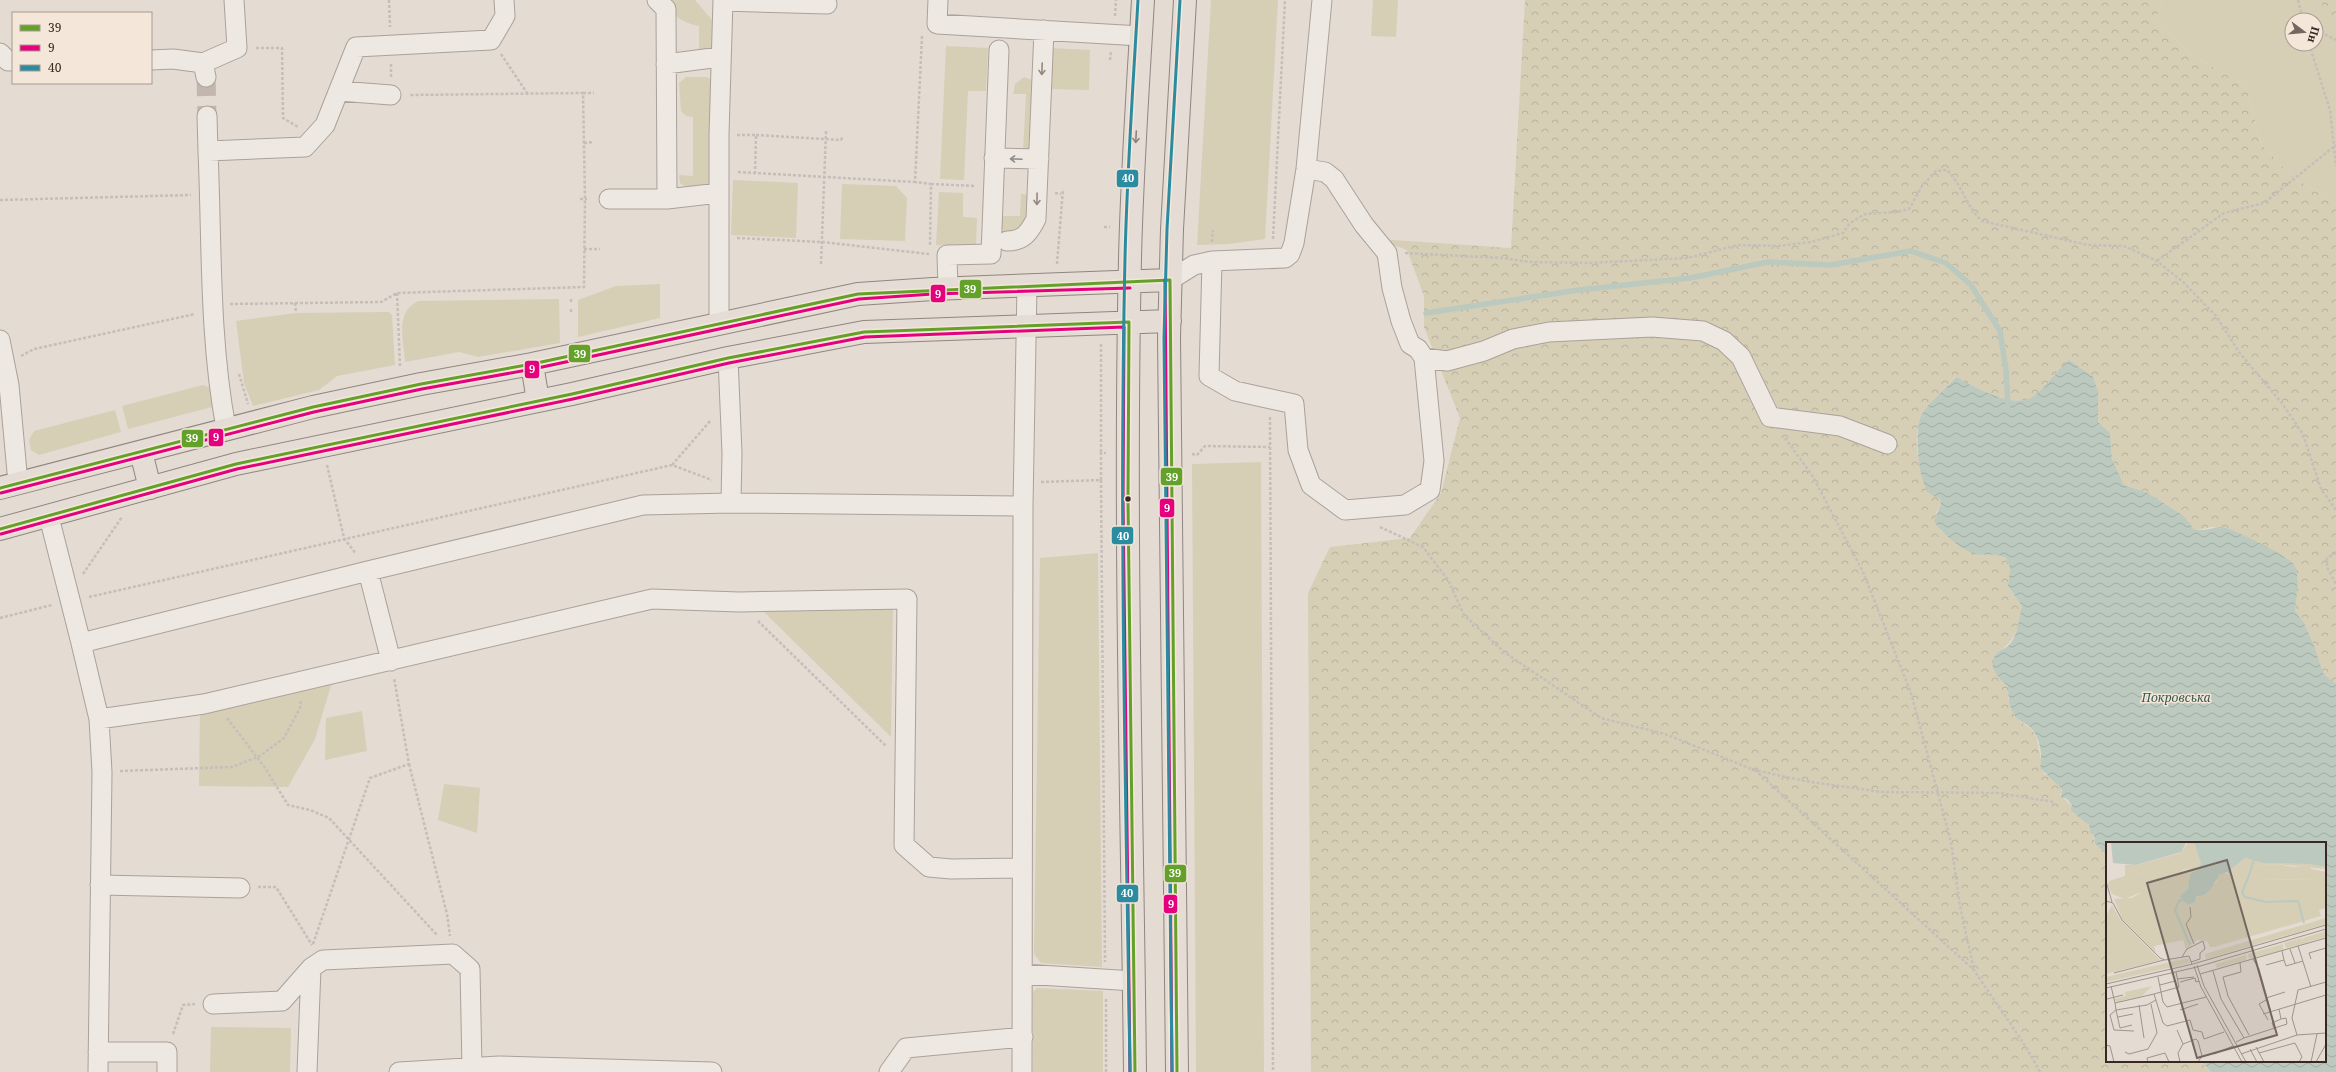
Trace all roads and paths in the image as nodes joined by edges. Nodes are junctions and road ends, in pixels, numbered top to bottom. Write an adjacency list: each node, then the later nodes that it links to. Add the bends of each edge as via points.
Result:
1 (234, 0): 21 (street)
2 (389, 0): 20 (path)
3 (504, 0): 18 (street, via 505,16)
4 (657, 0): 28 (street, via 666,9)
5 (938, 0): 14 (street)
6 (1143, 0): 17 (main road)
7 (1185, 0): 73 (main road)
8 (1286, 0): 68 (path)
9 (1322, 0): 49 (street)
10 (2298, 0): 13 (path)
11 (720, 3): 12 (street); 25 (street)
12 (827, 4)
13 (2301, 12)
14 (937, 24): 15 (street); 51 (path, via 922,28)
15 (1044, 30): 17 (street); 47 (street, one-way to 47)
16 (2324, 34): 19 (path)
17 (1141, 36): 74 (main road, one-way to 74)
18 (491, 40): 20 (street); 31 (path)
19 (2336, 40)
20 (390, 45): 29 (street, via 356,47); 33 (path)
21 (238, 48): 26 (street, via 204,70 173,59); 39 (path, via 282,48 283,118)
22 (999, 50): 46 (street)
23 (2312, 52): 44 (path, via 2330,110)
24 (0, 53): 27 (street, via 8,61)
25 (720, 57): 28 (street); 36 (street)
26 (152, 60)
27 (12, 61)
28 (666, 64): 56 (street)
29 (338, 91): 33 (street); 39 (street, via 325,125)
30 (583, 93): 31 (path); 32 (path); 42 (path)
31 (527, 94): 33 (path)
32 (594, 94)
33 (391, 96)
34 (207, 116): 45 (street)
35 (826, 131): 40 (path)
36 (719, 134): 37 (path); 53 (street)
37 (756, 135): 40 (path); 50 (path, via 755,173)
38 (843, 136): 40 (path, via 841,140)
39 (314, 137): 45 (street, via 305,147)
40 (826, 139): 50 (path)
41 (594, 142): 42 (path)
42 (584, 143): 63 (path)
43 (2336, 145): 44 (path)
44 (2333, 149): 48 (path); 70 (path, via 2264,203 2224,213)
45 (208, 151): 54 (street)
46 (994, 158): 47 (street, one-way to 46); 76 (street, via 991,254 947,255)
47 (1038, 160): 61 (street, one-way to 61, via 1036,219 1028,235 1016,241)
48 (2336, 166)
49 (1306, 169): 65 (street, via 1325,172 1334,179 1364,225); 68 (street, via 1290,254 1285,258)
50 (825, 176): 51 (path); 62 (path)
51 (915, 182): 66 (path, via 931,184)
52 (1062, 189): 72 (path)
53 (719, 193): 56 (street); 60 (street)
54 (210, 195): 57 (path); 82 (street)
55 (609, 199): 56 (street)
56 (667, 199)
57 (0, 200)
58 (1104, 227): 59 (path)
59 (1110, 227)
60 (718, 237): 62 (path); 87 (street)
61 (1007, 241)
62 (822, 242): 66 (path); 71 (path)
63 (584, 249): 64 (path); 77 (path, via 584,287)
64 (600, 249)
65 (1387, 253): 70 (path, via 1503,258 1529,262 1623,262 1687,258 1738,245 1778,246 1811,242 1843,233 1850,223 1865,214 1909,209 1922,186 1936,171 1947,170 1957,180 1970,210 1982,221 2088,245 2124,246); 92 (street, via 1392,288 1401,322 1410,344)
66 (930, 254): 67 (path)
67 (930, 260)
68 (1272, 260): 69 (street)
69 (1212, 261): 73 (street, via 1194,266); 97 (street, via 1209,376 1235,391)
70 (2156, 261): 117 (path, via 2183,282 2216,316 2239,352 2281,402 2303,434 2321,489)
71 (821, 264)
72 (1057, 266)
73 (1170, 280): 74 (main road); 85 (main road)
74 (1130, 283): 75 (main road); 86 (main road)
75 (1027, 285): 76 (main road); 88 (street)
76 (948, 288): 87 (main road, via 858,294)
77 (397, 293): 80 (path, via 381,302); 96 (path)
78 (571, 297): 79 (path)
79 (571, 302)
80 (295, 303): 82 (path); 84 (path)
81 (571, 308): 83 (path)
82 (225, 309): 94 (path, via 34,349); 102 (street, via 217,375)
83 (571, 312)
84 (296, 313)
85 (1170, 321): 86 (main road); 165 (main road)
86 (1129, 322): 88 (main road); 149 (main road, via 1128,515)
87 (719, 324): 93 (main road)
88 (1026, 326): 91 (main road, via 864,332); 112 (street)
89 (1101, 337): 106 (path)
90 (0, 340): 94 (street)
91 (728, 358): 98 (street); 99 (main road)
92 (1424, 358): 97 (street, via 1434,461 1430,490 1405,505 1346,510 1311,485 1298,450 1294,404); 101 (street, via 1446,361 1484,351 1513,339 1549,332 1652,327 1703,331 1724,341 1741,357)
93 (532, 364): 99 (main road); 102 (main road, via 413,386)
94 (6, 366): 113 (street)
95 (238, 366): 100 (path)
96 (400, 366)
97 (1270, 398): 104 (path)
98 (731, 399): 110 (path); 115 (street)
99 (538, 402): 114 (main road, via 236,464)
100 (249, 408)
101 (1770, 417): 103 (street, via 1840,426); 137 (path, via 1812,475 1863,572 1911,693)
102 (226, 428): 105 (main road)
103 (1887, 444)
104 (1270, 447): 108 (path, via 1205,446 1197,455); 166 (path)
105 (141, 452): 113 (main road); 114 (main road)
106 (1101, 453): 107 (path); 111 (path)
107 (1106, 453)
108 (1192, 454)
109 (326, 462): 121 (path)
110 (672, 465): 115 (path); 121 (path)
111 (1101, 480): 112 (path); 148 (path)
112 (1023, 482): 116 (street)
113 (9, 485)
114 (150, 488): 118 (main road)
115 (731, 495): 116 (street); 123 (street, via 644,505)
116 (1023, 506): 140 (street)
117 (2336, 510)
118 (49, 517): 120 (main road); 125 (street)
119 (1374, 524): 135 (path, via 1423,547 1448,580 1464,615 1504,652 1602,718 1665,734)
120 (0, 529)
121 (344, 538): 123 (path); 125 (path)
122 (2336, 553): 124 (path, via 2327,558 2327,567)
123 (368, 571): 127 (street); 128 (street)
124 (2336, 584)
125 (71, 601): 127 (street)
126 (739, 602): 128 (street, via 652,599); 134 (path); 134 (street, via 908,599)
127 (81, 643): 131 (street)
128 (391, 661): 129 (street); 133 (path)
129 (304, 681): 130 (street); 132 (path, via 300,708 284,738)
130 (213, 702): 131 (street); 132 (path)
131 (99, 719): 136 (street)
132 (257, 757): 136 (path, via 232,767); 139 (path, via 288,805 329,818)
133 (409, 764): 139 (path, via 370,778); 144 (path, via 447,914)
134 (905, 764): 140 (street, via 904,845 914,854 929,867)
135 (1754, 770): 137 (path, via 1805,781 1881,792); 146 (path)
136 (102, 772): 141 (street)
137 (1939, 793): 138 (path, via 1999,793); 146 (path, via 1951,842 1960,906)
138 (2054, 802)
139 (348, 842): 143 (path); 144 (path)
140 (1022, 868): 147 (street)
141 (100, 885): 142 (street); 152 (street)
142 (240, 888): 143 (path, via 276,887)
143 (312, 945): 145 (path)
144 (453, 953): 145 (street, via 323,960); 154 (street, via 470,969)
145 (311, 968): 150 (street, via 282,1002); 158 (street)
146 (1974, 970): 167 (path, via 1998,1008 2023,1040)
147 (1022, 974): 148 (street); 151 (street)
148 (1106, 979): 149 (street); 163 (path)
149 (1134, 981): 164 (main road)
150 (213, 1004): 153 (path, via 183,1005)
151 (1022, 1037): 161 (street, via 906,1048); 162 (street)
152 (98, 1052): 153 (street); 156 (street)
153 (167, 1052): 157 (street)
154 (472, 1068): 155 (street); 159 (street)
155 (499, 1069): 160 (street)
156 (98, 1072)
157 (167, 1072)
158 (307, 1072)
159 (399, 1072)
160 (712, 1072)
161 (889, 1072)
162 (1022, 1072)
163 (1106, 1072)
164 (1134, 1072)
165 (1177, 1072)
166 (1273, 1072)
167 (2040, 1072)

